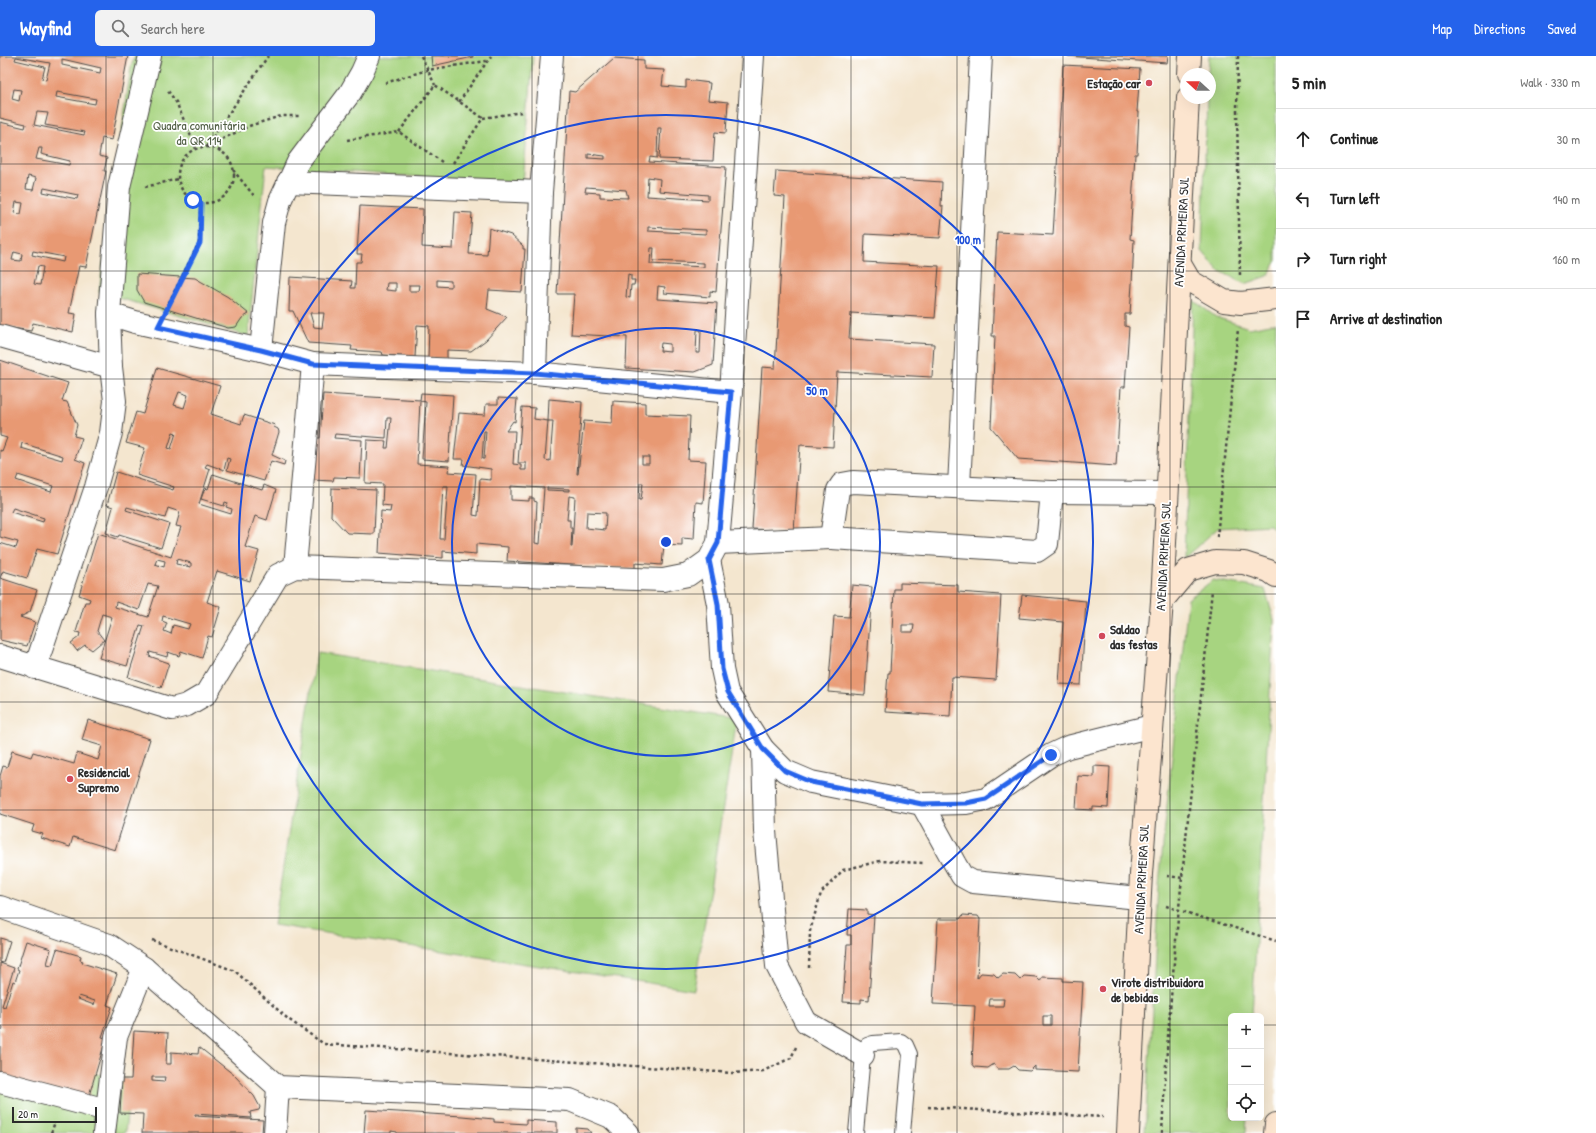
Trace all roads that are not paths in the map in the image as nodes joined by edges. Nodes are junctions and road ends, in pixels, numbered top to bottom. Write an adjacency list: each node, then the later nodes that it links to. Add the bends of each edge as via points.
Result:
1 (150, 56): 13 (street, via 119,187)
2 (369, 56): 9 (street, via 350,93 309,146)
3 (552, 56): 10 (street)
4 (753, 56): 19 (street)
5 (981, 56): 20 (street)
6 (1190, 56): 7 (main road)
7 (1190, 68)
8 (1188, 104): 11 (main road, AVENIDA PRIMEIRA SUL)
9 (288, 182): 10 (street); 15 (street, via 274,223)
10 (541, 192): 18 (street)
11 (1180, 264): 12 (main road, via 1190,281 1224,300 1241,303); 22 (main road, AVENIDA PRIMEIRA SUL)
12 (1276, 299)
13 (109, 314): 15 (street); 17 (street)
14 (0, 336): 17 (street)
15 (261, 350): 16 (street)
16 (313, 364): 18 (street); 25 (street)
17 (111, 367): 29 (street, via 115,401 111,433 96,487)
18 (535, 373): 19 (street)
19 (731, 392): 24 (street)
20 (959, 486): 21 (street); 23 (street, via 853,482 842,484 838,490)
21 (1052, 492): 22 (street); 23 (street, via 1047,544 1037,551)
22 (1166, 493): 27 (main road, AVENIDA PRIMEIRA SUL)
23 (831, 538): 24 (street)
24 (713, 552): 25 (street, via 688,575 663,580); 31 (street, via 722,669 728,692)
25 (295, 567): 29 (street, via 278,575 206,694 187,705 172,709)
26 (1276, 576): 27 (main road, via 1244,563 1215,562 1188,570)
27 (1162, 601): 30 (main road, AVENIDA PRIMEIRA SUL)
28 (0, 656): 29 (street)
29 (35, 668)
30 (1152, 726): 32 (street, via 1068,747 1051,755 986,799 966,803); 33 (main road, AVENIDA PRIMEIRA SUL)
31 (763, 749): 32 (street, via 785,771 811,782); 36 (street, via 765,831 777,966 806,1022)
32 (922, 804): 33 (street, via 954,864 962,876 973,882)
33 (1140, 898): 41 (main road, AVENIDA PRIMEIRA SUL)
34 (0, 907): 35 (street, via 108,945)
35 (144, 968): 38 (street); 39 (street, via 116,1037)
36 (863, 1055): 45 (lane); 46 (lane, via 867,1045 873,1043 901,1040 906,1045 910,1054)
37 (0, 1082): 39 (street)
38 (278, 1087): 43 (street); 44 (street, via 570,1100 611,1117)
39 (107, 1110): 42 (street)
40 (1276, 1124): 47 (main road)
41 (1129, 1126)
42 (104, 1133)
43 (275, 1133)
44 (628, 1133)
45 (856, 1133)
46 (903, 1133)
47 (1275, 1133)

